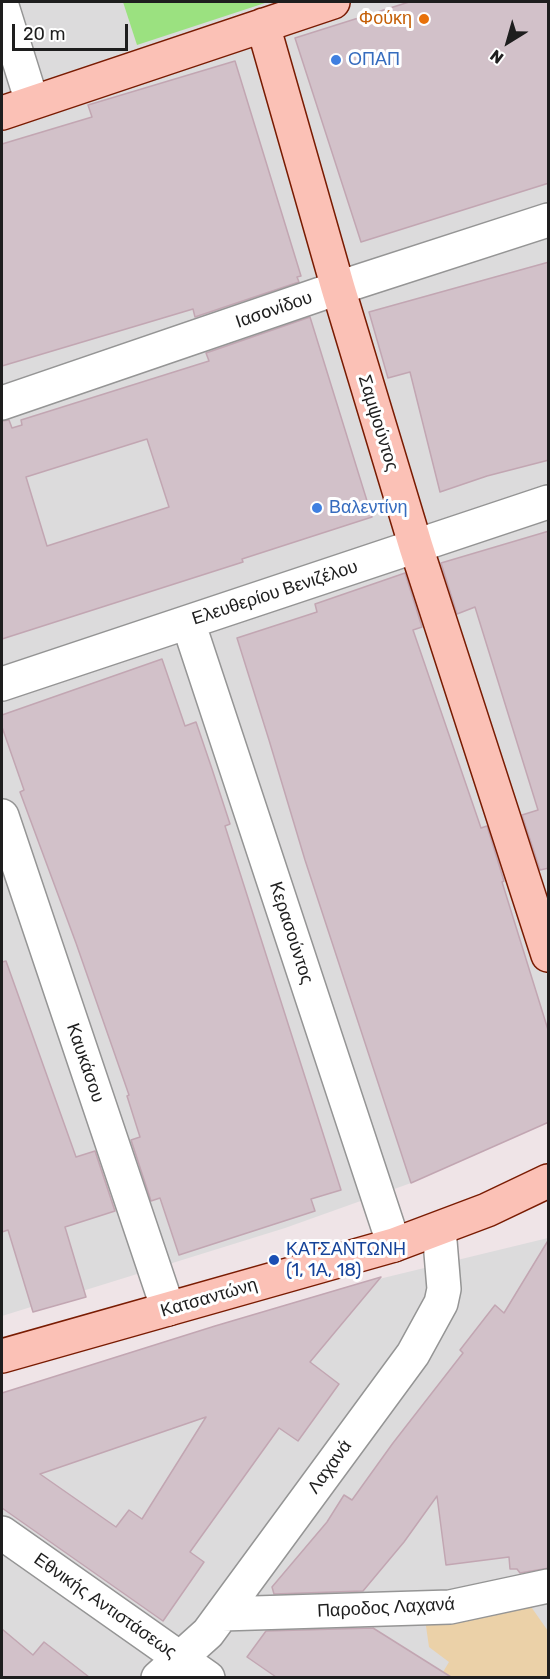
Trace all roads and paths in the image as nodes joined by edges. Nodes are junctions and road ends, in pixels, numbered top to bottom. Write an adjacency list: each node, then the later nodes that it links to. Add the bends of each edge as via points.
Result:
1 (333, 2): 3 (street)
2 (2, 6): 4 (street)
3 (263, 25): 4 (street); 7 (street, Σαμψούντος)
4 (32, 102): 5 (street)
5 (2, 112)
6 (549, 220): 7 (street, Ιασoνίδου)
7 (338, 288): 8 (street, Ιασoνίδου); 10 (street, Σαμψούντος)
8 (2, 403)
9 (549, 502): 10 (street, Ελευθερίου Βενιζέλου)
10 (416, 547): 11 (street, Ελευθερίου Βενιζέλου); 14 (street, Σαμψούντος)
11 (188, 622): 12 (street, Ελευθερίου Βενιζέλου); 17 (street, Κερασούντος)
12 (2, 684)
13 (2, 816): 18 (street, Καυκάσου)
14 (549, 955)
15 (549, 1181): 16 (street, Κατσαντώνη)
16 (439, 1229): 17 (street, Κατσαντώνη); 22 (street, Λαχανά, via 444,1289 441,1303 414,1354)
17 (394, 1245): 18 (street, Κατσαντώνη)
18 (168, 1309): 19 (street, Κατσαντώνη)
19 (2, 1356)
20 (2, 1533): 23 (street, Εθνικής Αντιστάσεως)
21 (549, 1586): 22 (street, Παροδος Λαχανά, via 450,1607)
22 (222, 1614): 23 (street, Λαχανά, via 208,1633)
23 (169, 1668): 24 (street, Εθνικής Αντιστάσεως)
24 (208, 1677)

